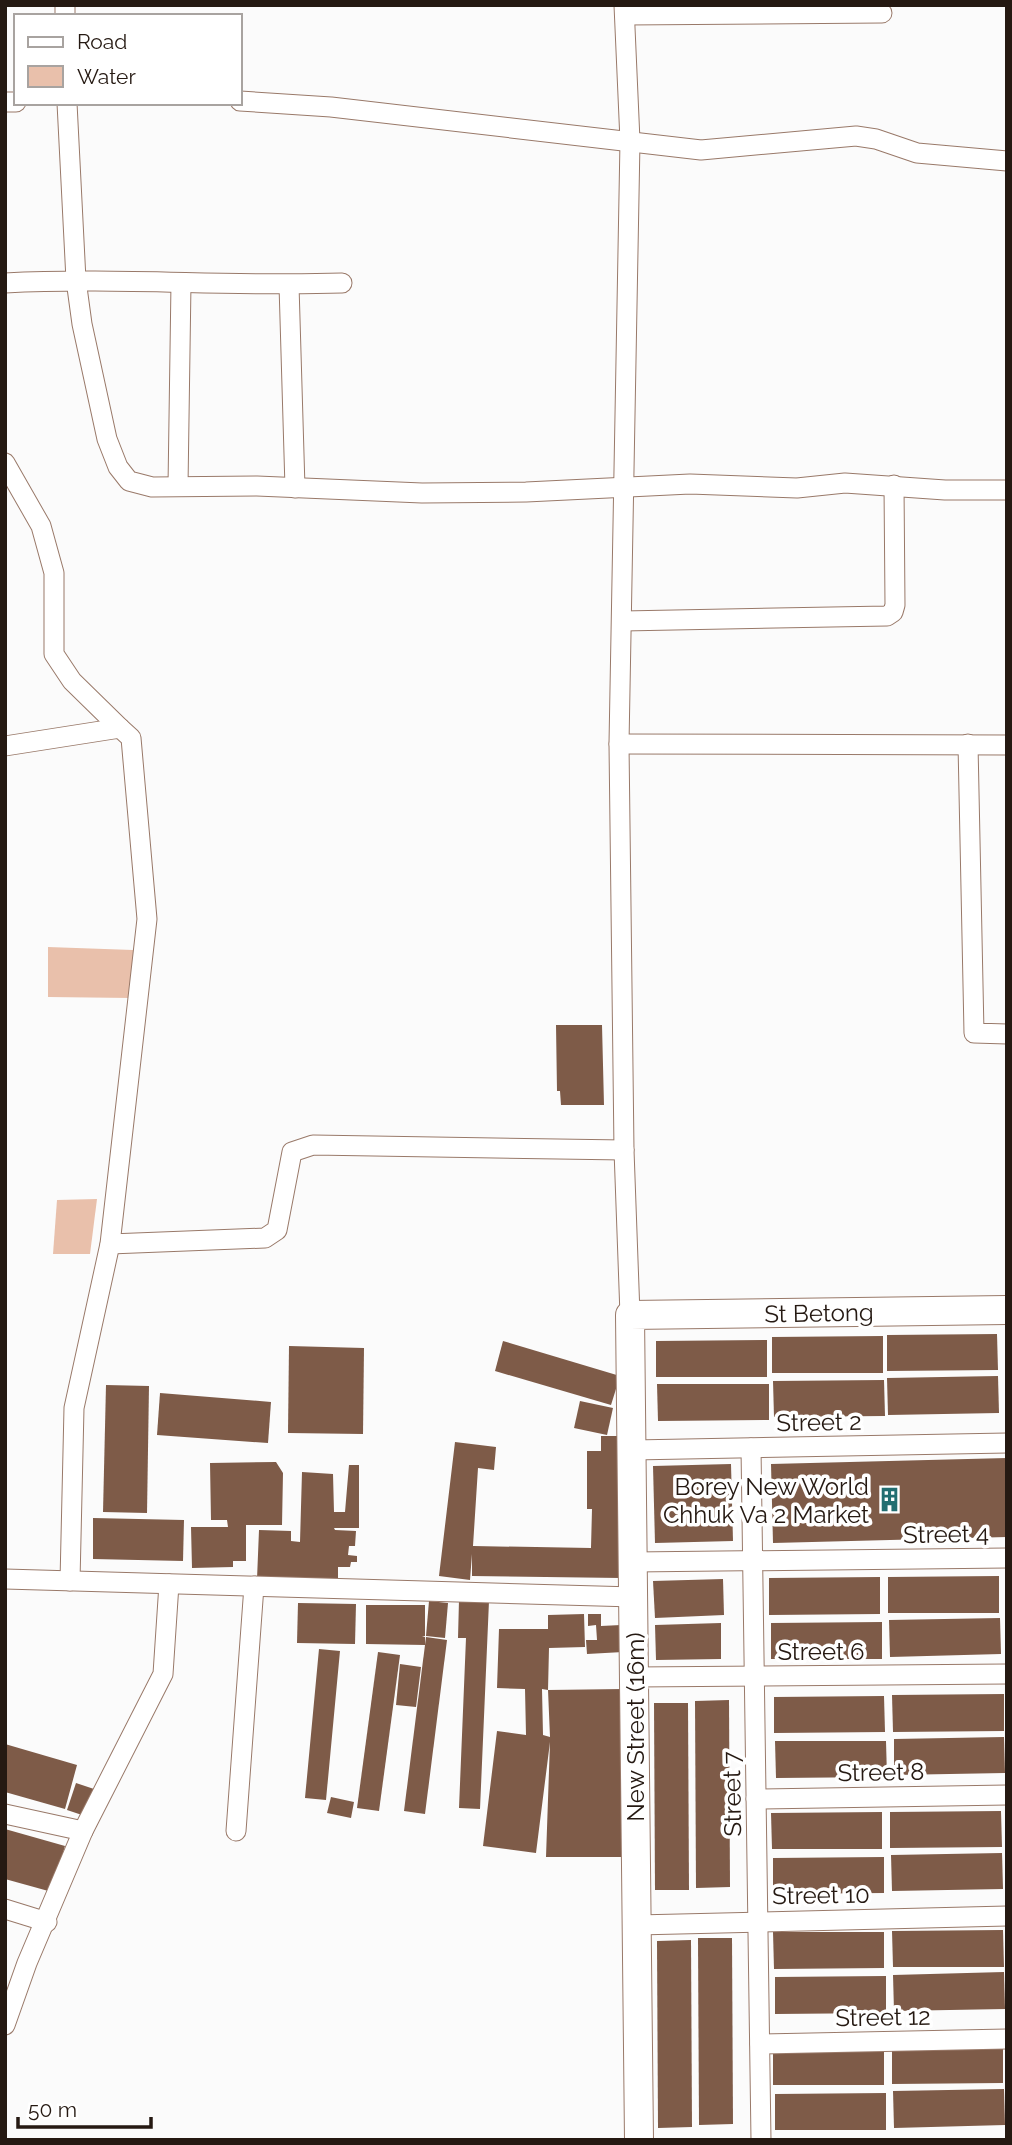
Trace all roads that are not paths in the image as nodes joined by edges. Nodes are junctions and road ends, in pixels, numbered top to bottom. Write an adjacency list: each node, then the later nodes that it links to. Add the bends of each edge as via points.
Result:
1 (625, 10): 2 (street); 5 (street)
2 (882, 13)
3 (242, 101): 5 (street)
4 (67, 105): 7 (street)
5 (630, 141): 6 (street, via 715,150 856,136 917,153); 16 (street)
6 (1007, 161)
7 (76, 279): 8 (street); 9 (street); 14 (street, via 107,439 118,467 129,481 138,484)
8 (5, 283)
9 (180, 283): 11 (street); 14 (street)
10 (342, 283): 11 (street)
11 (289, 285): 15 (street)
12 (5, 463): 19 (street, via 41,526 54,573 54,654 72,681)
13 (894, 485): 16 (street); 17 (street); 18 (street, via 895,605 887,616)
14 (178, 486): 15 (street)
15 (295, 488): 16 (street, via 422,493)
16 (625, 488): 18 (street)
17 (1007, 490)
18 (623, 621): 20 (street)
19 (120, 728): 23 (street); 26 (street, via 131,738 147,919)
20 (619, 744): 21 (street); 25 (street)
21 (968, 744): 22 (street); 24 (street, via 974,1033)
22 (1007, 745)
23 (5, 746)
24 (1007, 1034)
25 (624, 1150): 26 (street, via 313,1145 292,1152 277,1230 265,1238); 28 (street)
26 (110, 1244): 36 (street, via 74,1408)
27 (1007, 1310): 28 (street, St Betong)
28 (630, 1315): 31 (street, New Street (16m))
29 (1007, 1443): 30 (street, Street 2)
30 (751, 1448): 31 (street, Street 2); 33 (street, Street 7)
31 (633, 1450): 34 (street, New Street (16m))
32 (1007, 1558): 33 (street, Street 4)
33 (753, 1561): 34 (street, Street 4); 42 (street, Street 7)
34 (634, 1562): 39 (street, New Street (16m))
35 (5, 1579): 36 (street)
36 (70, 1581): 37 (street)
37 (169, 1584): 38 (street); 46 (street, via 160,1683)
38 (254, 1586): 39 (street); 47 (street)
39 (634, 1597): 41 (street, New Street (16m))
40 (1007, 1674): 42 (street, Street 6)
41 (635, 1676): 42 (street, Street 6); 52 (street, New Street (16m))
42 (754, 1676): 44 (street, Street 7)
43 (1007, 1795): 44 (street, Street 8)
44 (756, 1799): 50 (street, Street 7)
45 (5, 1814): 46 (street)
46 (83, 1831): 51 (street)
47 (236, 1831)
48 (5, 1909): 51 (street)
49 (1007, 1916): 50 (street, Street 10)
50 (758, 1920): 52 (street, Street 10); 55 (street, Street 7)
51 (47, 1922): 53 (street)
52 (637, 1925): 56 (street, New Street (16m))
53 (5, 2025)
54 (1007, 2039): 55 (street, Street 12)
55 (760, 2044): 57 (street, Street 7)
56 (639, 2140)
57 (761, 2140)

